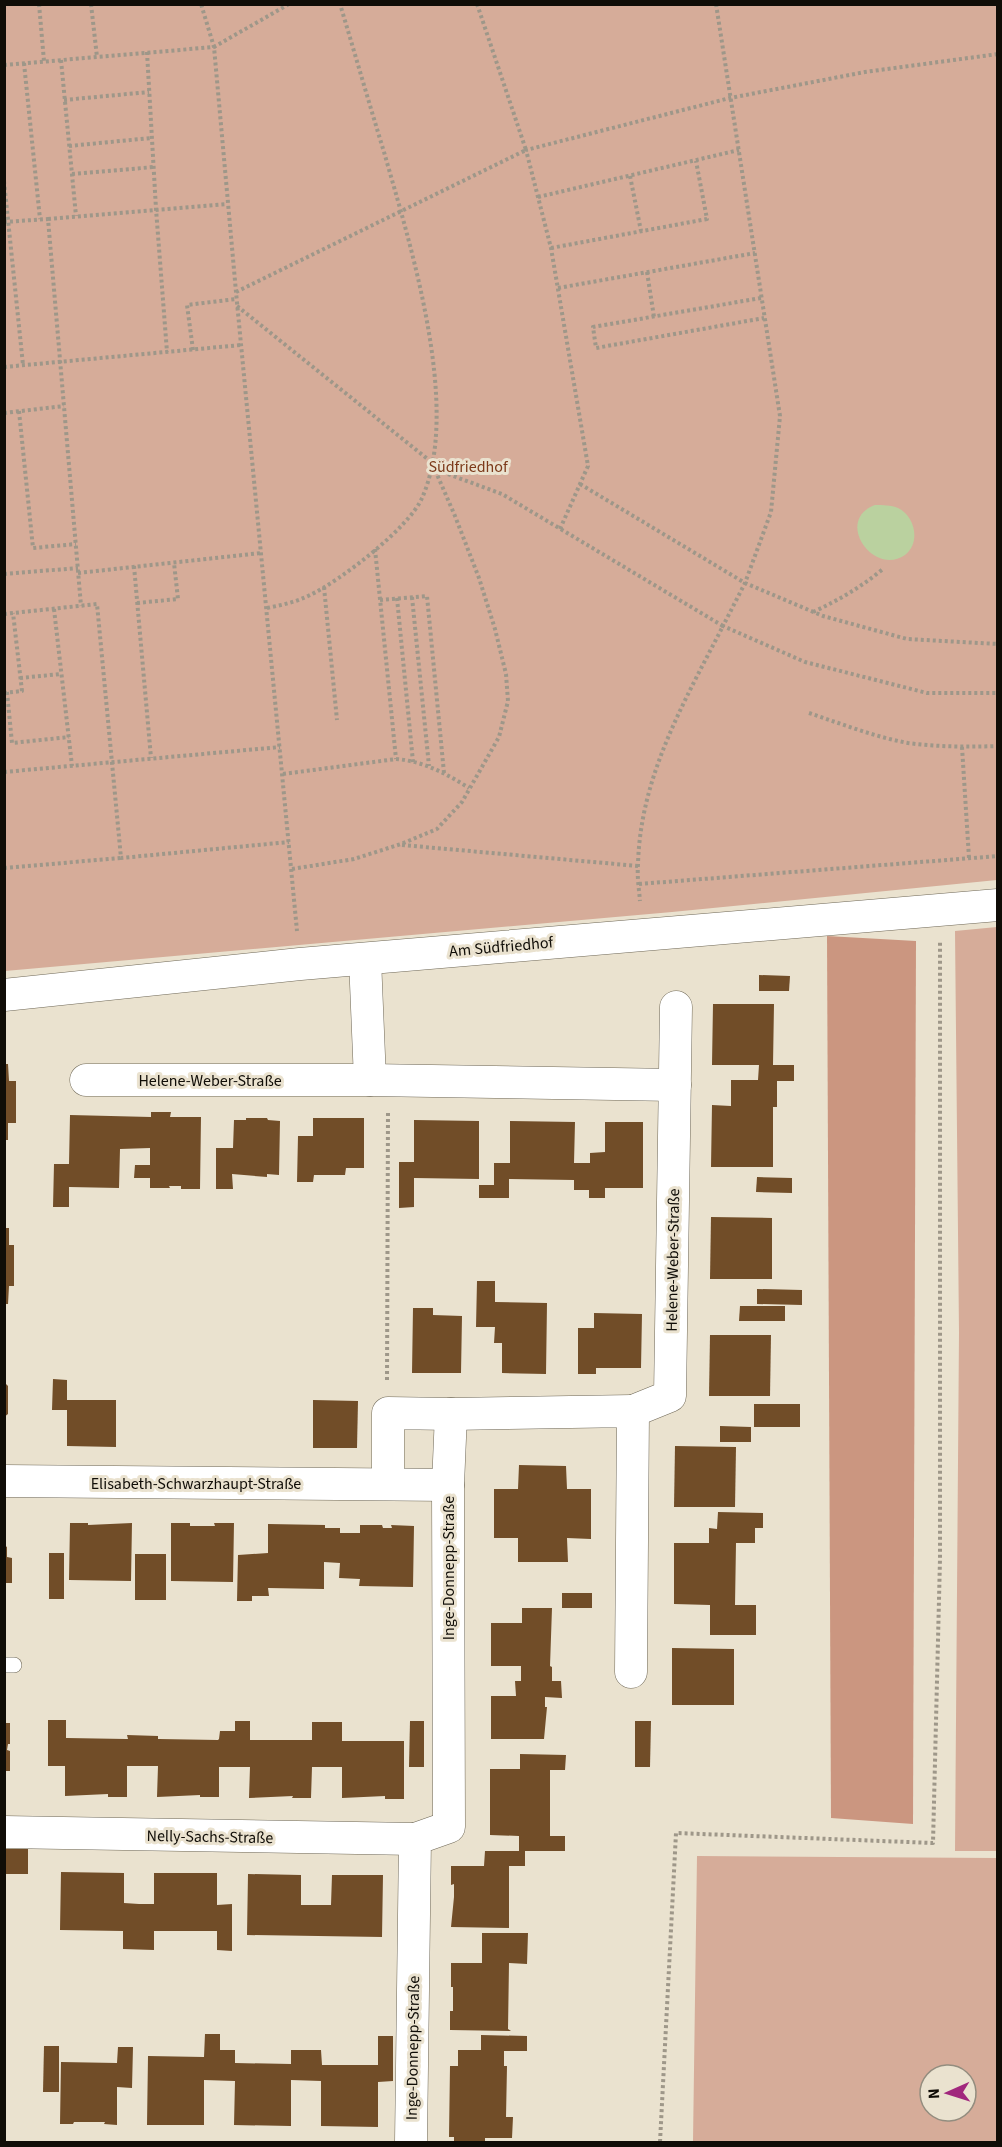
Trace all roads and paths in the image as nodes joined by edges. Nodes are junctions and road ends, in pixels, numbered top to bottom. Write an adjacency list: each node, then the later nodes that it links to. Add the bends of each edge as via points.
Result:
1 (39, 4): 13 (path)
2 (91, 4): 11 (path)
3 (201, 4): 8 (path)
4 (289, 4): 8 (path)
5 (340, 4): 31 (path)
6 (477, 4): 21 (path)
7 (716, 4): 17 (path)
8 (214, 47): 9 (path); 29 (path)
9 (147, 52): 11 (path); 16 (path)
10 (998, 54): 17 (path, via 865,72)
11 (97, 57): 12 (path)
12 (61, 60): 13 (path); 18 (path)
13 (44, 61): 14 (path)
14 (24, 63): 15 (path); 33 (path)
15 (4, 65)
16 (149, 92): 18 (path); 19 (path)
17 (730, 98): 21 (path); 22 (path)
18 (64, 100): 20 (path)
19 (152, 138): 20 (path); 24 (path)
20 (69, 146): 25 (path)
21 (526, 150): 28 (path); 31 (path)
22 (739, 150): 23 (path); 38 (path)
23 (696, 160): 26 (path); 36 (path, via 707,219)
24 (154, 167): 25 (path); 30 (path)
25 (72, 174): 32 (path)
26 (630, 176): 28 (path); 36 (path)
27 (4, 181): 35 (path)
28 (538, 197): 37 (path)
29 (228, 204): 30 (path); 41 (path)
30 (156, 209): 32 (path); 49 (path)
31 (401, 211): 41 (path); 56 (path, via 431,341 436,424)
32 (76, 216): 34 (path)
33 (40, 219): 34 (path); 35 (path)
34 (48, 219): 50 (path)
35 (7, 222): 51 (path)
36 (641, 231): 37 (path)
37 (551, 248): 40 (path)
38 (755, 253): 39 (path); 42 (path)
39 (647, 272): 40 (path); 45 (path)
40 (558, 288): 57 (path, via 588,466)
41 (236, 292): 43 (path)
42 (761, 298): 45 (path); 46 (path)
43 (236, 299): 44 (path); 48 (path, via 187,305)
44 (237, 306): 47 (path); 56 (path)
45 (654, 317): 46 (path, via 593,327 596,348)
46 (764, 318): 67 (path, via 780,416 771,512)
47 (241, 345): 48 (path); 61 (path)
48 (193, 350): 49 (path)
49 (167, 352): 50 (path)
50 (60, 362): 51 (path); 53 (path)
51 (23, 365): 52 (path)
52 (4, 367)
53 (64, 406): 54 (path); 59 (path)
54 (19, 411): 55 (path); 59 (path, via 33,548)
55 (4, 413)
56 (432, 462): 58 (path, via 445,473 502,494); 60 (path, via 421,500 398,530); 100 (path, via 478,578 506,674 508,701 499,737)
57 (580, 484): 58 (path); 67 (path)
58 (560, 529): 79 (path)
59 (76, 544): 65 (path)
60 (375, 549): 68 (path); 71 (path)
61 (261, 553): 62 (path); 74 (path)
62 (174, 562): 63 (path); 72 (path, via 178,599)
63 (134, 566): 65 (path); 72 (path)
64 (883, 569): 76 (path, via 842,599)
65 (78, 570): 66 (path); 73 (path)
66 (4, 574)
67 (745, 583): 76 (path); 79 (path)
68 (324, 587): 74 (path, via 291,603); 86 (path)
69 (412, 597): 70 (path); 96 (path); 98 (path, via 427,596)
70 (397, 598): 71 (path); 94 (path)
71 (380, 600): 92 (path)
72 (137, 603): 91 (path)
73 (81, 606): 75 (path); 93 (path, via 97,604)
74 (267, 608): 89 (path)
75 (54, 609): 77 (path); 81 (path)
76 (813, 612): 80 (path, via 907,639)
77 (13, 613): 78 (path); 82 (path)
78 (4, 614)
79 (723, 626): 84 (path, via 805,662 927,693); 106 (path, via 671,728 650,789)
80 (998, 644)
81 (62, 674): 82 (path); 87 (path)
82 (20, 678): 83 (path, via 22,691)
83 (6, 693): 87 (path, via 12,743)
84 (998, 693)
85 (809, 713): 90 (path, via 908,743)
86 (337, 720)
87 (69, 736): 95 (path)
88 (998, 746): 90 (path)
89 (280, 747): 91 (path); 99 (path)
90 (962, 747): 105 (path)
91 (151, 758): 93 (path)
92 (396, 759): 94 (path); 99 (path)
93 (112, 762): 95 (path); 104 (path)
94 (413, 762): 96 (path)
95 (72, 766): 97 (path)
96 (429, 766): 98 (path)
97 (4, 772)
98 (444, 773): 100 (path)
99 (283, 774): 101 (path)
100 (469, 788): 102 (path, via 462,802 437,829)
101 (289, 842): 104 (path); 108 (path)
102 (401, 844): 106 (path); 108 (path, via 354,859)
103 (998, 856): 105 (path)
104 (121, 858): 107 (path)
105 (969, 858): 109 (path)
106 (638, 866): 109 (path)
107 (4, 868)
108 (292, 868): 114 (path)
109 (639, 884): 112 (path)
110 (998, 904): 111 (street, Am Südfriedhof)
111 (939, 910): 112 (street, Am Südfriedhof); 130 (path, via 940,1559 933,1843 676,1833)
112 (641, 933): 113 (street, Am Südfriedhof)
113 (365, 959): 114 (street, Am Südfriedhof); 118 (street)
114 (300, 964): 115 (street, Am Südfriedhof)
115 (4, 995)
116 (676, 1007): 119 (street, Helene-Weber-Straße)
117 (86, 1080): 118 (street, Helene-Weber-Straße)
118 (379, 1081): 119 (street, Helene-Weber-Straße); 121 (path)
119 (675, 1086): 120 (street, Helene-Weber-Straße, via 670,1396)
120 (633, 1411): 122 (street); 126 (street)
121 (388, 1413): 122 (street); 124 (street)
122 (451, 1414): 125 (street, Inge-Donnepp-Straße)
123 (4, 1481): 124 (street, Elisabeth-Schwarzhaupt-Straße)
124 (388, 1484): 125 (street, Elisabeth-Schwarzhaupt-Straße)
125 (448, 1485): 128 (street, Inge-Donnepp-Straße, via 449,1827)
126 (631, 1672)
127 (4, 1832): 128 (street, Nelly-Sachs-Straße)
128 (415, 1839): 129 (street, Inge-Donnepp-Straße)
129 (411, 2142)
130 (660, 2142)

